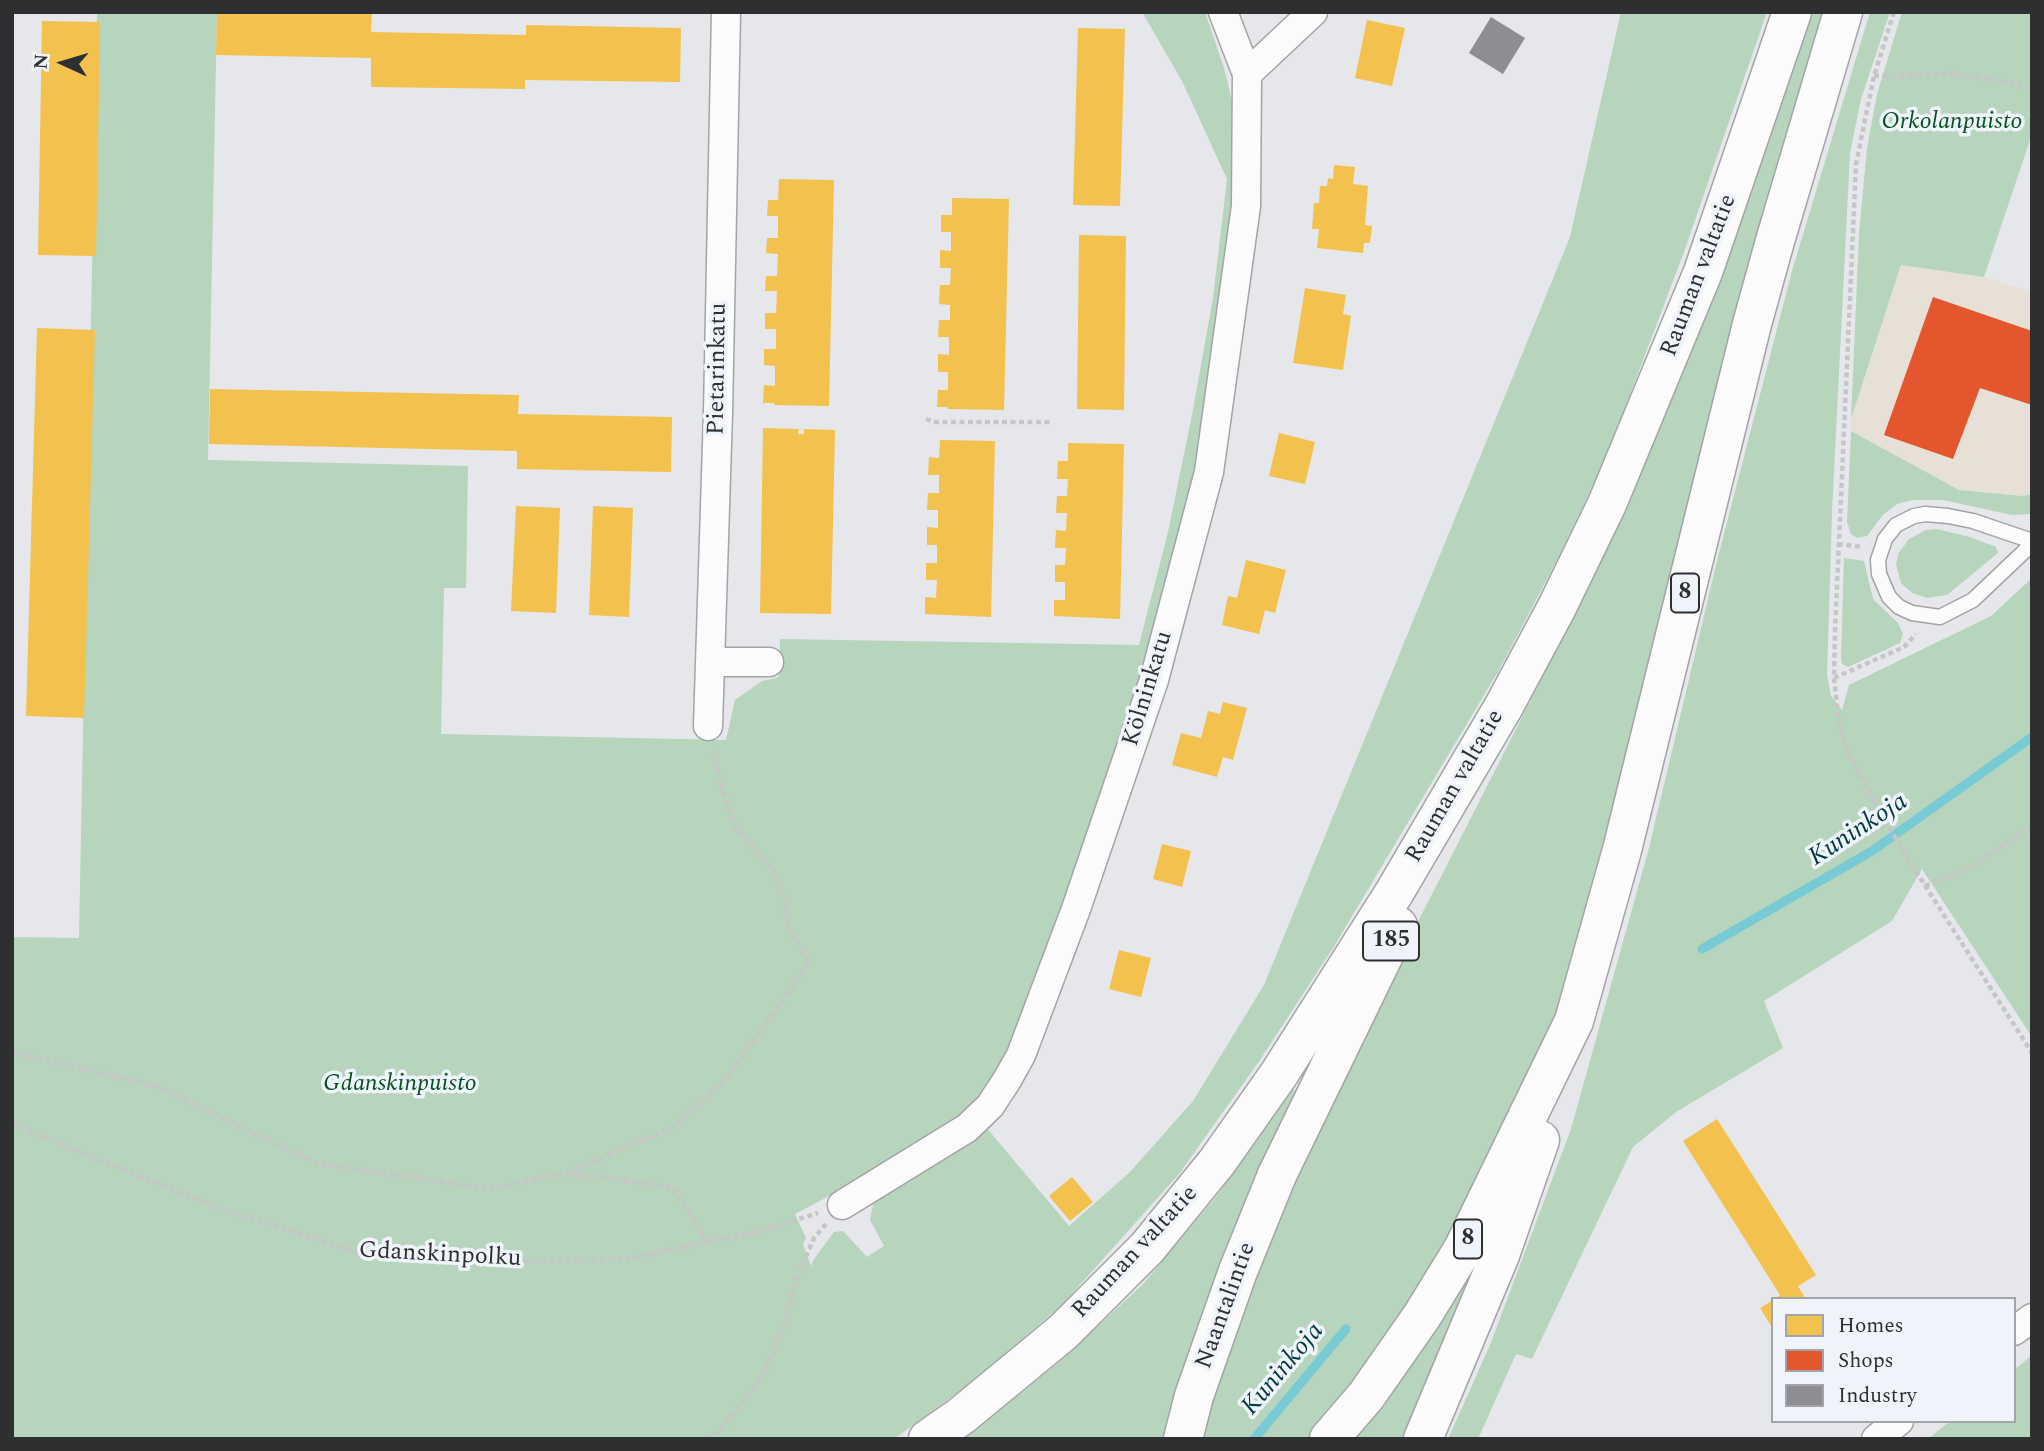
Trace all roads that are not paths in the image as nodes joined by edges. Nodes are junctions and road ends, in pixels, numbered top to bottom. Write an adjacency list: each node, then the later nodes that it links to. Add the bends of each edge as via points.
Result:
1 (726, 12): 8 (street, Pietarinkatu)
2 (1223, 12): 6 (street)
3 (1313, 12): 6 (street)
4 (1792, 12): 10 (main road, Rauman valtatie, via 1703,272 1658,385 1607,504)
5 (1843, 12): 12 (main road, 8, via 1755,312 1622,850)
6 (1247, 74): 13 (street, Kölninkatu, via 1246,206 1209,472 1154,680 1076,909 1021,1055 990,1106 967,1128)
7 (2032, 542): 7 (lane, via 1973,521 1914,516 1885,539 1879,574 1899,607 1931,617 1951,613 1973,600)
8 (710, 662): 9 (street); 11 (street, Pietarinkatu)
9 (769, 662)
10 (1504, 706): 17 (main road, Rauman valtatie, via 1388,903 1217,1162 1147,1248 1063,1332); 18 (main road, Naantalintie / 185, via 1277,1175 1238,1270)
11 (708, 726)
12 (1574, 1021): 19 (main road, 8, via 1463,1249 1390,1362); 20 (main road, via 1540,1143 1500,1255)
13 (842, 1205)
14 (2032, 1318): 15 (street)
15 (2016, 1330)
16 (1896, 1423): 21 (street)
17 (928, 1439)
18 (1183, 1439)
19 (1329, 1439)
20 (1423, 1439)
21 (1876, 1439)

